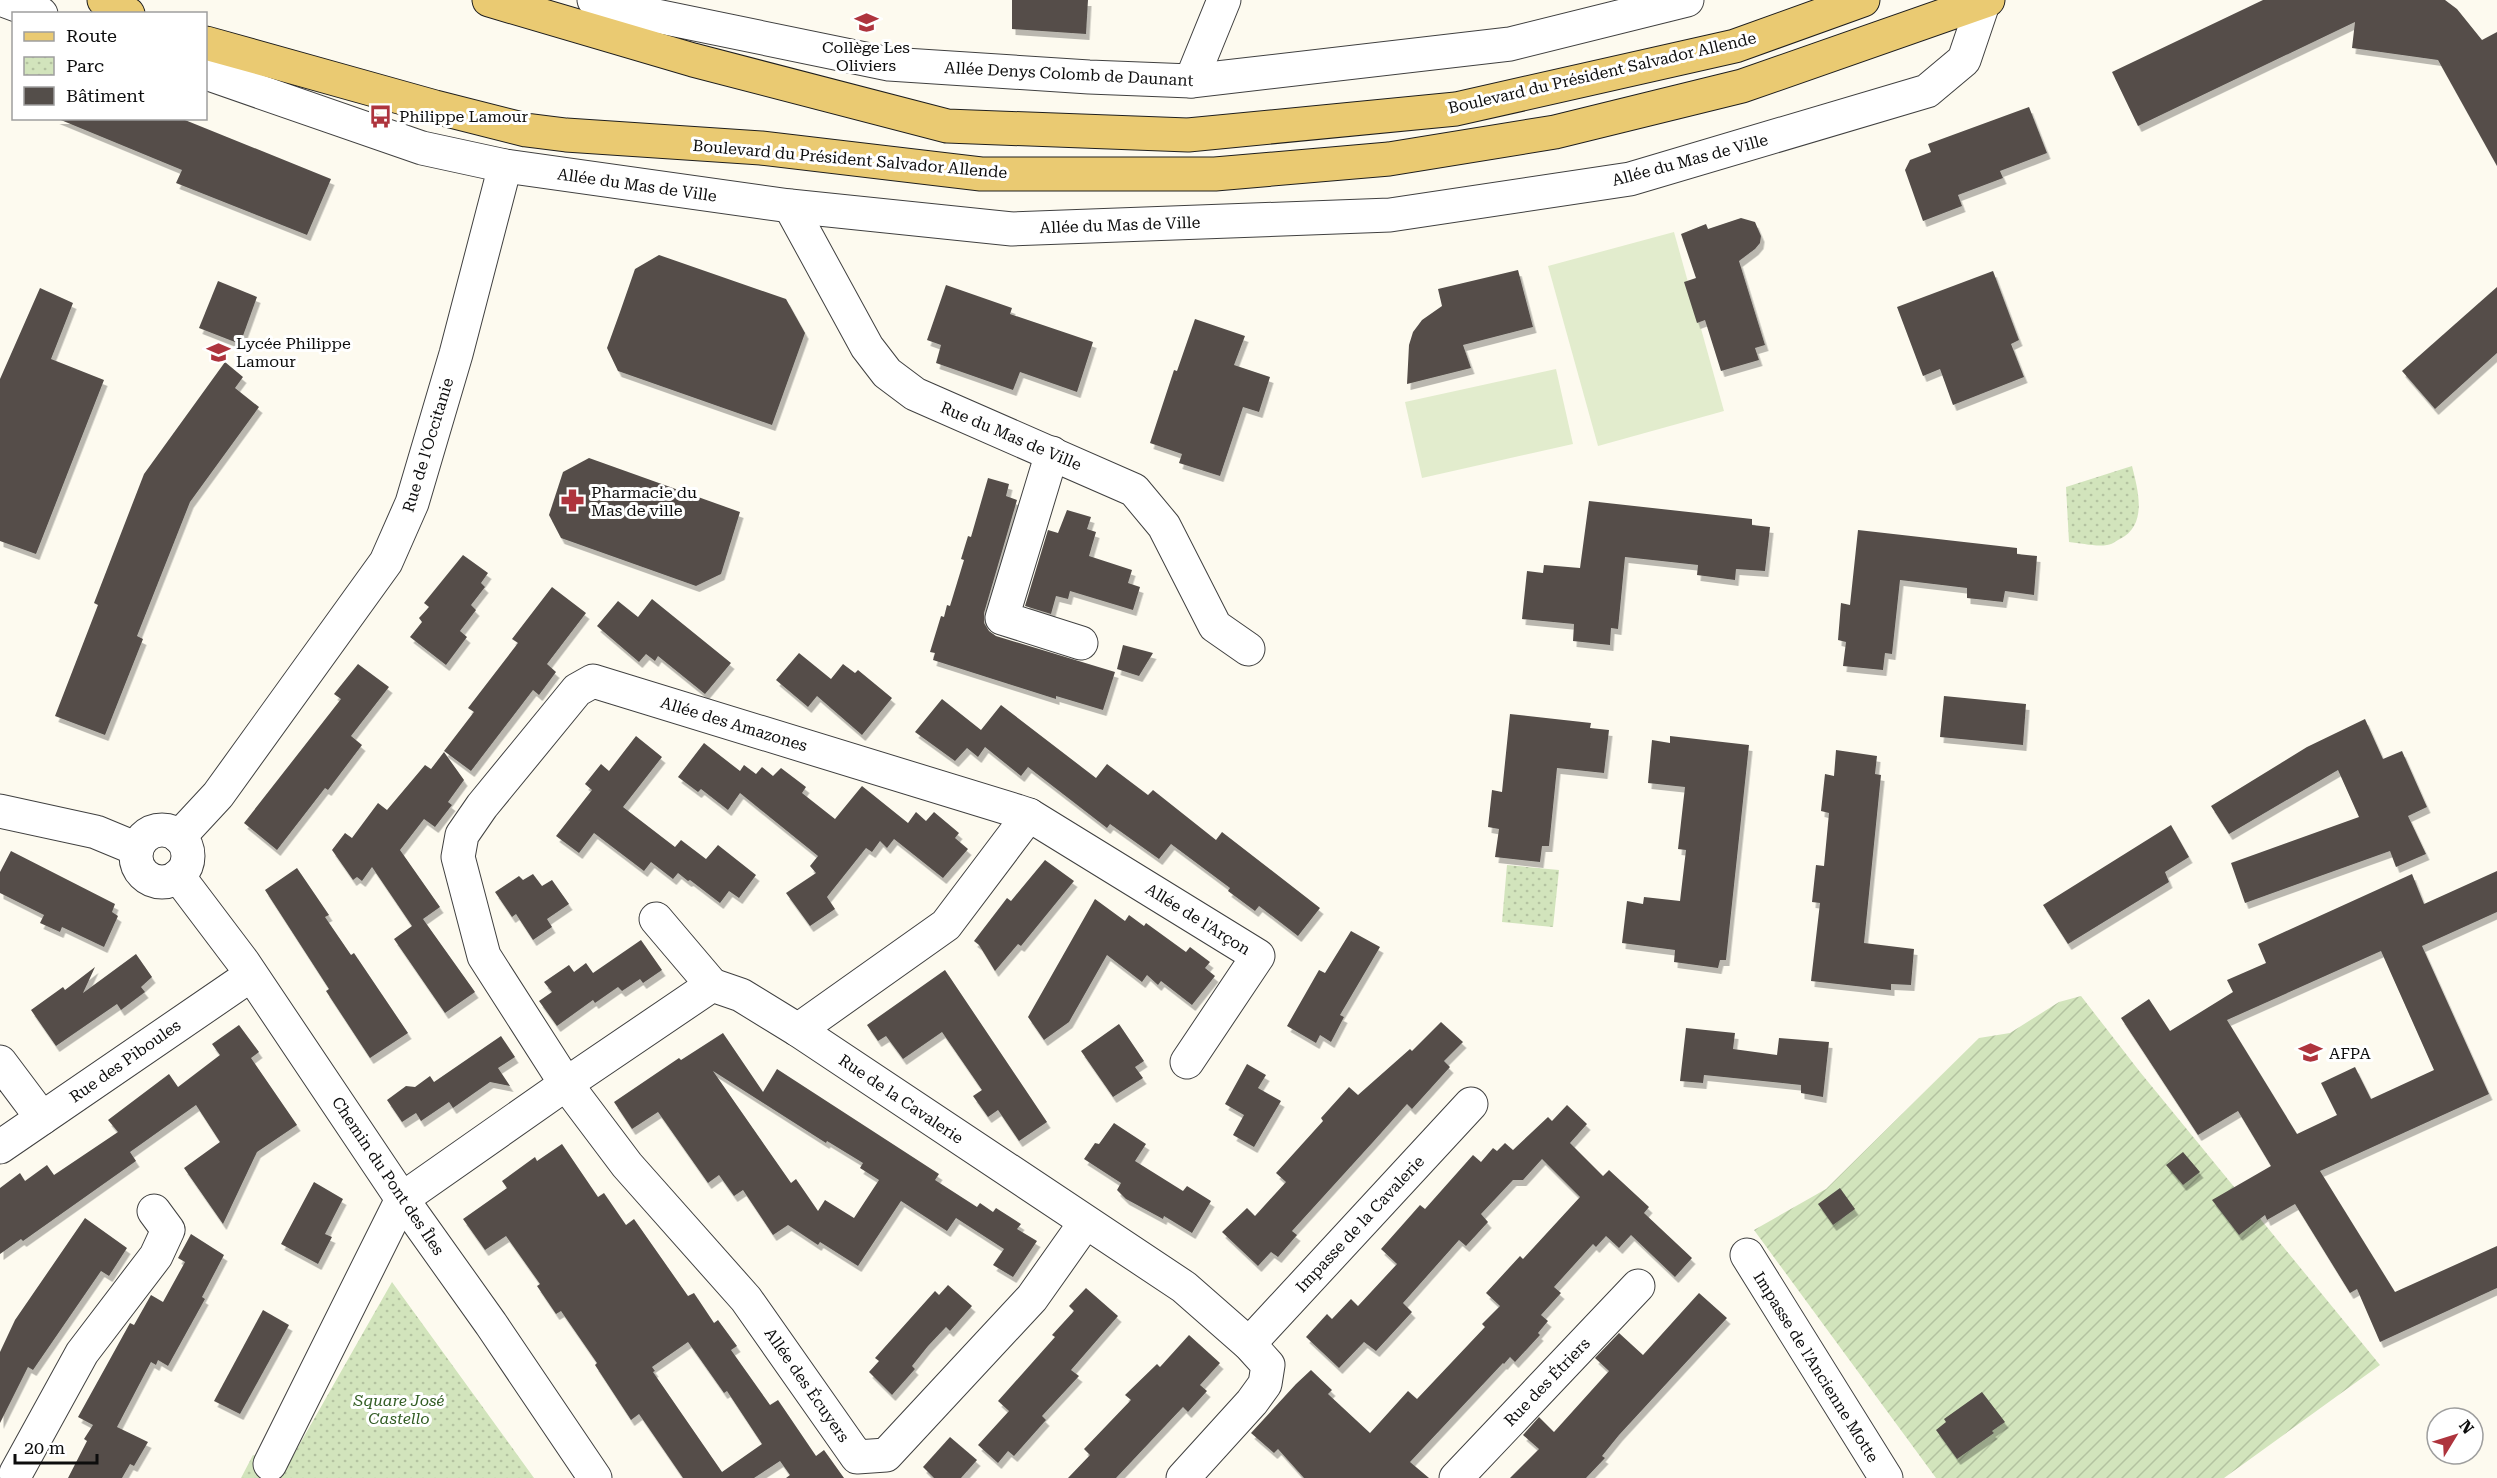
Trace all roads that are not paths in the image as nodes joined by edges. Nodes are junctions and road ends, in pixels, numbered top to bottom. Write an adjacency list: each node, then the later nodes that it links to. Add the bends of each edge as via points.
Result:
1 (3, 0): 9 (street)
2 (104, 0): 10 (main road)
3 (489, 0): 7 (main road, Boulevard du Président Salvador Allende, via 693,60 947,126 1188,135 1455,109 1735,46)
4 (594, 0): 13 (street, Allée Denys Colomb de Daunant, via 890,64)
5 (1224, 0): 13 (street)
6 (1687, 0): 13 (street, Allée Denys Colomb de Daunant, via 1510,44)
7 (1863, 0)
8 (1986, 1): 11 (main road, Boulevard du Président Salvador Allende, via 1742,86 1555,132 1389,159 1215,174 981,174 761,148 526,130); 15 (street, Allée du Mas de Ville, via 1964,60 1928,91 1630,179 1390,215 1012,229)
9 (35, 12)
10 (125, 12)
11 (207, 43)
12 (207, 73): 14 (street, Allée du Mas de Ville, via 422,148)
13 (1191, 81)
14 (505, 166): 15 (street, Allée du Mas de Ville); 21 (street, Rue de l'Occitanie, via 412,503 386,562 218,795)
15 (790, 206): 16 (street, Rue du Mas de Ville, via 867,347 887,373 915,394)
16 (1052, 453): 17 (street, via 1002,618); 18 (street, Rue du Mas de Ville, via 1134,490 1164,525 1215,627)
17 (1081, 643)
18 (1248, 649)
19 (0, 811): 22 (street, via 96,832)
20 (1029, 815): 27 (street, via 946,925); 29 (street, Allée de l'Arçon, via 1258,956); 30 (street, Allée des Amazones, via 593,681 577,690 482,806 462,835 458,857 484,956)
21 (179, 837): 22 (street, via 158,831 145,837); 23 (street, via 187,861)
22 (137, 849): 23 (street, via 136,864 144,876 165,882)
23 (178, 876): 25 (street, Chemin du Pont des Îles)
24 (656, 919): 26 (street)
25 (251, 975): 32 (street, Rue des Piboules); 34 (street, Chemin du Pont des Îles)
26 (712, 986): 27 (street, Rue de la Cavalerie, via 741,995); 30 (street)
27 (798, 1030): 36 (street, Rue de la Cavalerie)
28 (0, 1062): 32 (street)
29 (1186, 1062)
30 (566, 1084): 34 (street); 36 (street, Allée des Écuyers, via 627,1165 746,1299 857,1457 886,1455 1032,1298)
31 (1471, 1104): 39 (street, Impasse de la Cavalerie)
32 (42, 1118): 33 (street, Rue des Piboules)
33 (0, 1146)
34 (402, 1199): 40 (street); 42 (street, Chemin du Pont des Îles)
35 (154, 1211): 41 (street, via 168,1230 156,1256 82,1353)
36 (1085, 1223): 39 (street, Rue de la Cavalerie, via 1184,1287)
37 (1747, 1255): 45 (street, Impasse de l'Ancienne Motte)
38 (1638, 1286): 44 (street, Rue des Étriers)
39 (1249, 1344): 43 (street, Rue de la Cavalerie, via 1268,1365 1265,1384)
40 (270, 1464)
41 (10, 1471)
42 (595, 1478)
43 (1183, 1478)
44 (1456, 1478)
45 (1886, 1478)

